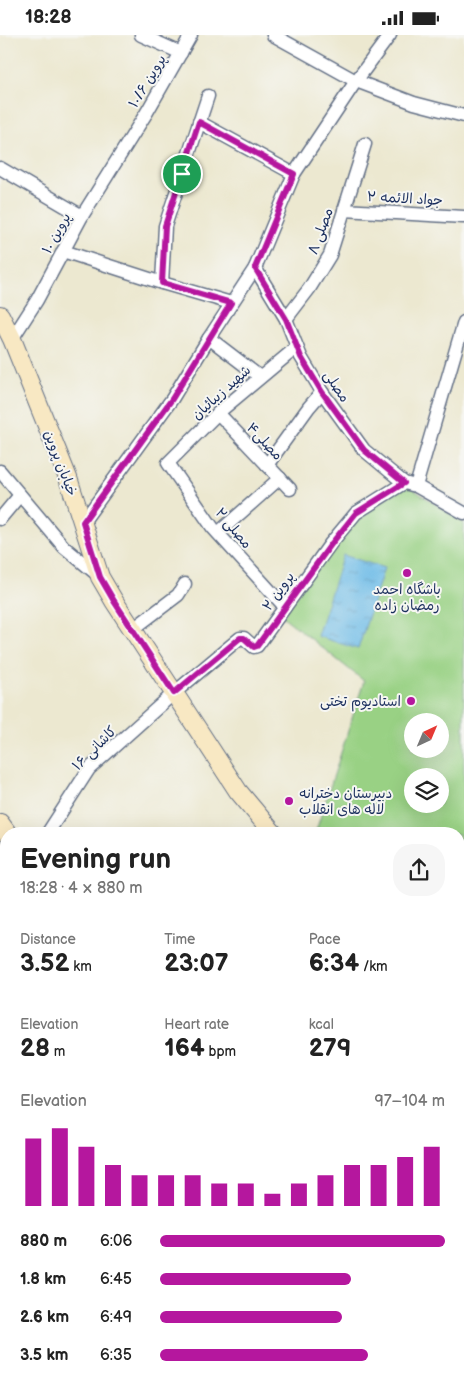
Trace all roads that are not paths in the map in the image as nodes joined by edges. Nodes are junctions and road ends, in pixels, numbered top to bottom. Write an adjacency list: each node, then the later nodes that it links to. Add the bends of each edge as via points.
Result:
1 (141, 35): 5 (street)
2 (192, 35): 5 (street, پروین ۱۰/۶)
3 (273, 35): 6 (street)
4 (390, 35): 6 (street)
5 (181, 53): 10 (street, پروین ۱۰/۶)
6 (356, 81): 8 (street, via 414,103); 13 (street)
7 (208, 96): 9 (street)
8 (464, 116)
9 (199, 122): 13 (street); 19 (street, via 165,226)
10 (128, 142): 15 (street, پروین ۱۰)
11 (365, 144): 14 (street, مصلی ۸)
12 (0, 168): 15 (street)
13 (294, 174): 18 (street)
14 (344, 210): 16 (street, جواد الائمه ۲); 22 (street, مصلی ۸, via 330,255 310,289)
15 (82, 216): 17 (street, پروین ۱۰)
16 (464, 217)
17 (63, 251): 19 (street); 25 (street, پروین ۱۰)
18 (255, 268): 20 (street); 22 (street, مصلی)
19 (162, 283): 20 (street)
20 (231, 303): 24 (street)
21 (0, 315): 25 (street, خیابان پروین)
22 (286, 319): 26 (street, مصلی)
23 (464, 322): 34 (street)
24 (209, 338): 27 (street); 39 (street, via 172,399)
25 (12, 339): 39 (street, خیابان پروین)
26 (297, 347): 27 (street, شهید زیبائیان); 28 (street, مصلی)
27 (260, 377): 29 (street, شهید زیبائیان)
28 (322, 392): 31 (street); 34 (street, مصلی, via 364,450)
29 (218, 413): 30 (street, شهید زیبائیان); 31 (street, مصلی۴)
30 (168, 463): 40 (street, مصلی ۲)
31 (267, 465): 33 (street, مصلی۴)
32 (0, 471): 36 (street)
33 (280, 478): 35 (street, مصلی۴); 40 (street)
34 (410, 485): 37 (street, مصلی); 43 (street, پروین ۲, via 356,513)
35 (290, 489)
36 (20, 495): 38 (street); 41 (street, via 64,547)
37 (464, 513)
38 (0, 519)
39 (83, 522): 41 (street, خیابان پروین)
40 (218, 533): 43 (street, مصلی ۲)
41 (100, 577): 44 (street, خیابان پروین)
42 (185, 584): 44 (street, via 178,595)
43 (285, 607): 45 (street, پروین ۲, via 256,647 240,638)
44 (132, 630): 45 (street, خیابان پروین)
45 (174, 693): 46 (street, کاشانی ۱۶, via 89,769); 47 (street, خیابان پروین, via 238,791)
46 (52, 827)
47 (268, 827)

